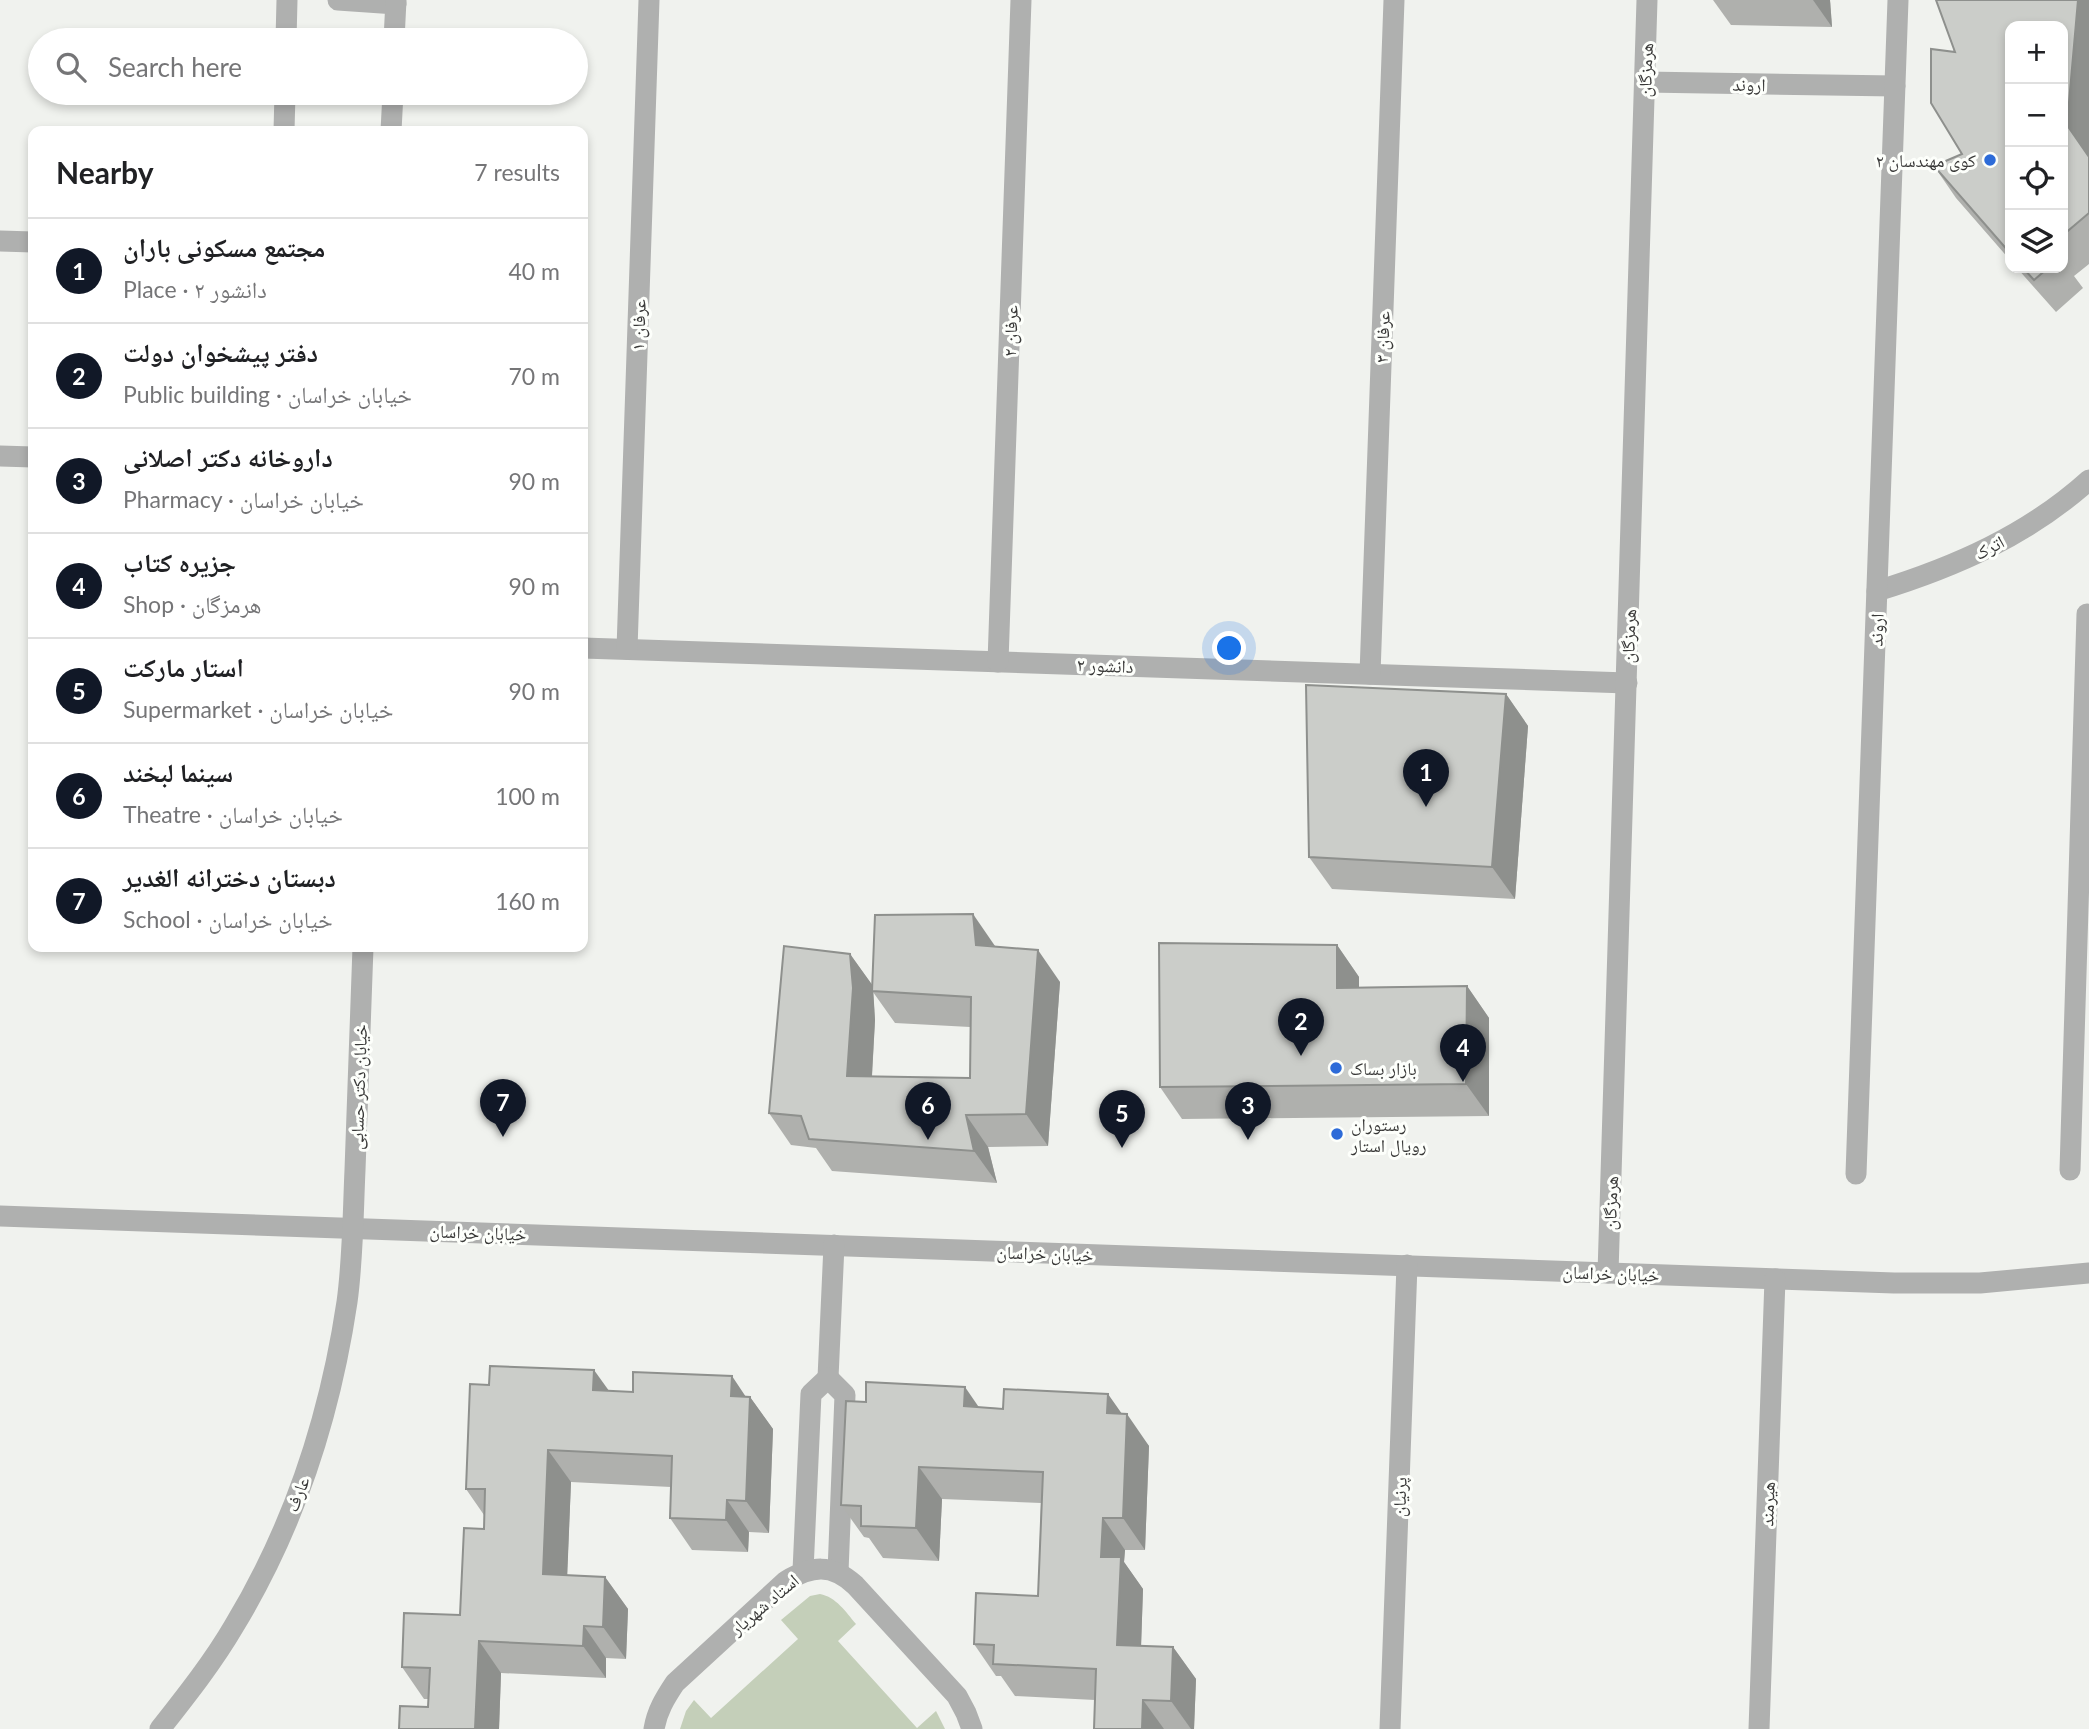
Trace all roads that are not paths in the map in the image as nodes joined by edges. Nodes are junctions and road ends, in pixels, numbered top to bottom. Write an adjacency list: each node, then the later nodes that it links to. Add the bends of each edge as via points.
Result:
1 (287, 0): 9 (street)
2 (338, 0): 8 (street)
3 (649, 0): 25 (street, عرفان ۱)
4 (1021, 0): 26 (street, عرفان ۲)
5 (1394, 0): 27 (street, عرفان ۳)
6 (1647, 0): 11 (street, هرمزگان)
7 (1898, 0): 12 (street, اروند)
8 (396, 2): 10 (street)
9 (286, 28)
10 (395, 28)
11 (1645, 82): 12 (street, اروند); 28 (street, هرمزگان)
12 (1895, 86): 22 (street, اروند)
13 (285, 105): 15 (street)
14 (392, 105): 16 (street)
15 (284, 126)
16 (391, 126)
17 (0, 241): 18 (street)
18 (28, 242)
19 (0, 456): 20 (street)
20 (28, 457)
21 (2089, 480): 22 (street, اترک, via 2029,525 1980,553)
22 (1877, 591): 32 (street, اروند)
23 (2087, 614): 29 (street)
24 (588, 648): 25 (street, دانشور ۲)
25 (627, 649): 26 (street, دانشور ۲)
26 (998, 662): 27 (street, دانشور ۲)
27 (1370, 674): 28 (street, دانشور ۲)
28 (1627, 683): 37 (street, هرمزگان)
29 (2084, 880): 31 (street)
30 (363, 952): 34 (street, خیابان دکتر حسابی)
31 (2070, 1170)
32 (1856, 1174)
33 (0, 1216): 34 (street, خیابان خراسان)
34 (352, 1228): 35 (street, خیابان خراسان); 43 (street, عارف, via 347,1300 335,1368 296,1502 234,1626)
35 (834, 1245): 36 (street, خیابان خراسان); 40 (street)
36 (1407, 1265): 37 (street, خیابان خراسان); 46 (street, پرنیان)
37 (1608, 1273): 39 (street, خیابان خراسان)
38 (2089, 1273): 39 (street, خیابان خراسان, via 1980,1283)
39 (1775, 1279): 47 (street, هیرمند)
40 (828, 1378): 41 (street, via 811,1394); 42 (street, via 845,1395)
41 (803, 1571): 42 (street, استاد شهریار); 44 (street, استاد شهریار, via 786,1581 675,1683)
42 (838, 1572): 45 (street, via 957,1696)
43 (160, 1729)
44 (654, 1729)
45 (972, 1729)
46 (1390, 1729)
47 (1759, 1729)

